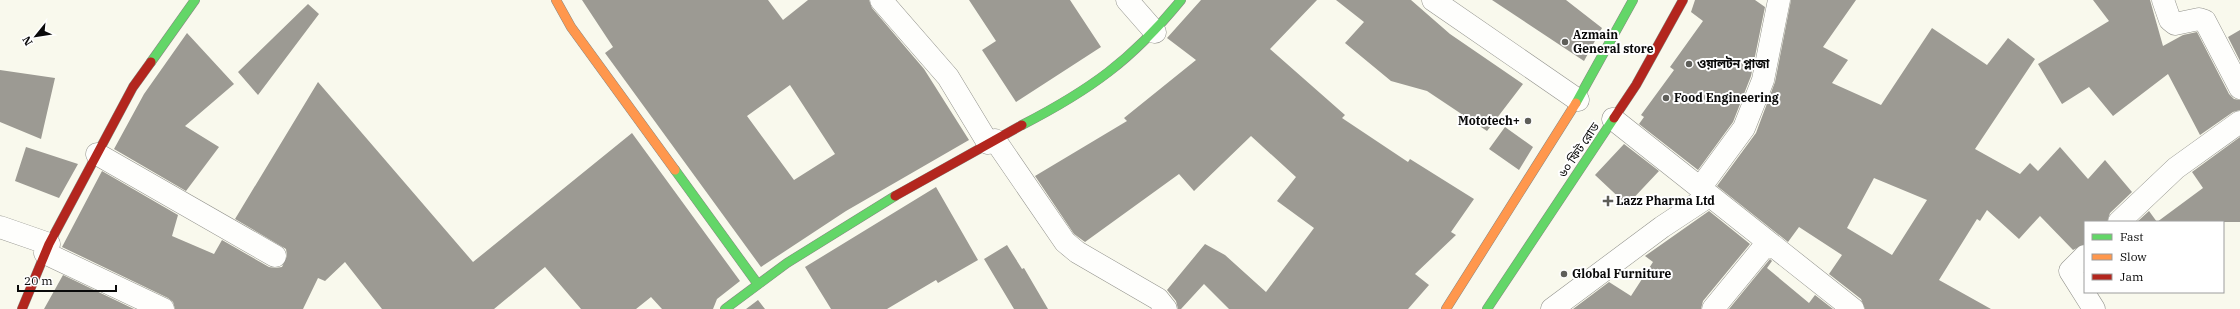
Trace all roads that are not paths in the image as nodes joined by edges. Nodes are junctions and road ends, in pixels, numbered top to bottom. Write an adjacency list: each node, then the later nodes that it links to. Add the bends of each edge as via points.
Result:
1 (195, 0): 17 (street, via 133,87)
2 (556, 0): 25 (street, via 571,26)
3 (881, 0): 16 (street, via 948,77)
4 (1127, 0): 11 (street)
5 (1181, 0): 11 (street)
6 (1433, 0): 13 (street)
7 (1633, 0): 13 (street)
8 (1683, 0): 14 (street, ৬০ ফিট রোড, via 1636,85)
9 (1779, 0): 18 (street, via 1763,80 1744,128)
10 (2163, 0): 12 (street, via 2170,20 2176,24 2199,19 2205,21)
11 (1155, 32): 16 (street, via 1087,89)
12 (2240, 88)
13 (1578, 100): 31 (street)
14 (1613, 119): 18 (street); 26 (street, ৬০ ফিট রোড)
15 (2240, 122): 19 (street, via 2176,168)
16 (992, 141): 25 (street, via 828,238); 30 (street, via 1065,242 1077,252 1158,299)
17 (97, 154): 22 (street); 23 (street)
18 (1704, 192): 21 (street); 32 (street, via 1662,227)
19 (2119, 221)
20 (0, 227): 22 (street)
21 (1768, 242): 33 (street); 34 (street)
22 (47, 248): 27 (street); 28 (street)
23 (275, 256)
24 (2084, 257): 35 (street, via 2070,271)
25 (757, 284): 29 (street)
26 (1492, 307)
27 (22, 309)
28 (163, 309)
29 (725, 309)
30 (1166, 309)
31 (1446, 309)
32 (1552, 309)
33 (1713, 309)
34 (1853, 309)
35 (2094, 309)

